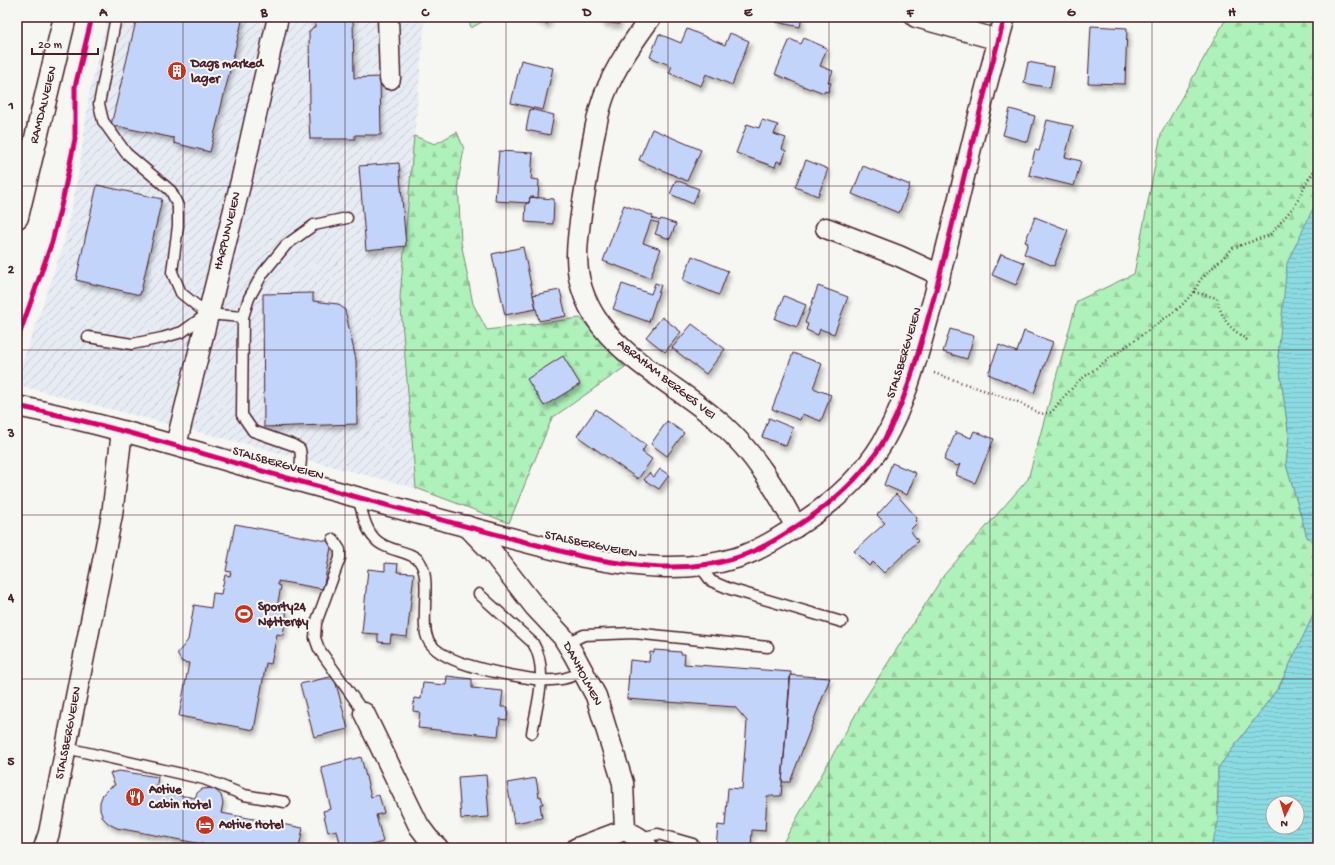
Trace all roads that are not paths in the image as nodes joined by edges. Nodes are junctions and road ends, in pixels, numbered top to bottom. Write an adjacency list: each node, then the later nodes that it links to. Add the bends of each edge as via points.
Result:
1 (65, 17): 10 (main road, RAMDALVEIEN)
2 (116, 17): 14 (lane, via 99,104 103,121 126,153 171,191 178,206 172,272 181,293)
3 (278, 17): 14 (street, HARPUNVEIEN, via 242,177)
4 (388, 17): 9 (street)
5 (651, 17): 23 (street, ABRAHAM BERGES VEI, via 632,43 604,97 592,145 578,233 578,275 586,302 597,322 622,350 722,424 743,445 778,494)
6 (916, 17): 8 (street)
7 (1006, 17): 8 (street, STALSBERGVEIEN)
8 (999, 40): 13 (street, STALSBERGVEIEN)
9 (390, 79)
10 (17, 217)
11 (347, 218): 15 (lane, via 314,225 286,245 263,273 249,298)
12 (826, 228): 13 (street)
13 (940, 275): 23 (street, STALSBERGVEIEN, via 907,393 882,443 846,488)
14 (207, 314): 15 (lane); 16 (lane, via 182,332 132,344); 19 (street, HARPUNVEIEN)
15 (243, 317): 20 (lane, via 242,415 254,431 300,449 301,465)
16 (88, 337)
17 (17, 406): 18 (street, STALSBERGVEIEN)
18 (122, 431): 19 (street, STALSBERGVEIEN); 34 (street, STALSBERGVEIEN, via 112,515)
19 (176, 445): 20 (street, STALSBERGVEIEN)
20 (295, 480): 21 (street, STALSBERGVEIEN)
21 (358, 497): 22 (street, STALSBERGVEIEN); 31 (lane, via 375,540 388,548 417,558 421,563 424,573 426,630 430,643 459,663)
22 (467, 526): 25 (street, STALSBERGVEIEN, via 619,564 659,568); 28 (street, DANHOLMEN, via 492,552)
23 (796, 527): 25 (street, STALSBERGVEIEN, via 737,558)
24 (333, 539): 32 (lane, via 340,550 340,558 316,624 315,638 319,650)
25 (699, 566): 27 (lane, via 711,581 730,589)
26 (479, 594): 31 (lane, via 533,643 539,653)
27 (842, 622)
28 (567, 643): 29 (lane, via 584,635 634,633); 30 (street, DANHOLMEN)
29 (768, 647)
30 (583, 671): 31 (lane, via 570,678); 36 (street, DANHOLMEN, via 598,702)
31 (540, 680): 33 (lane)
32 (364, 713): 39 (street, via 419,826)
33 (532, 733)
34 (66, 748): 35 (lane, via 204,779 244,795); 38 (street, STALSBERGVEIEN)
35 (285, 802)
36 (637, 839): 37 (lane, via 658,834); 40 (street)
37 (693, 844)
38 (48, 847)
39 (438, 848)
40 (577, 848)

